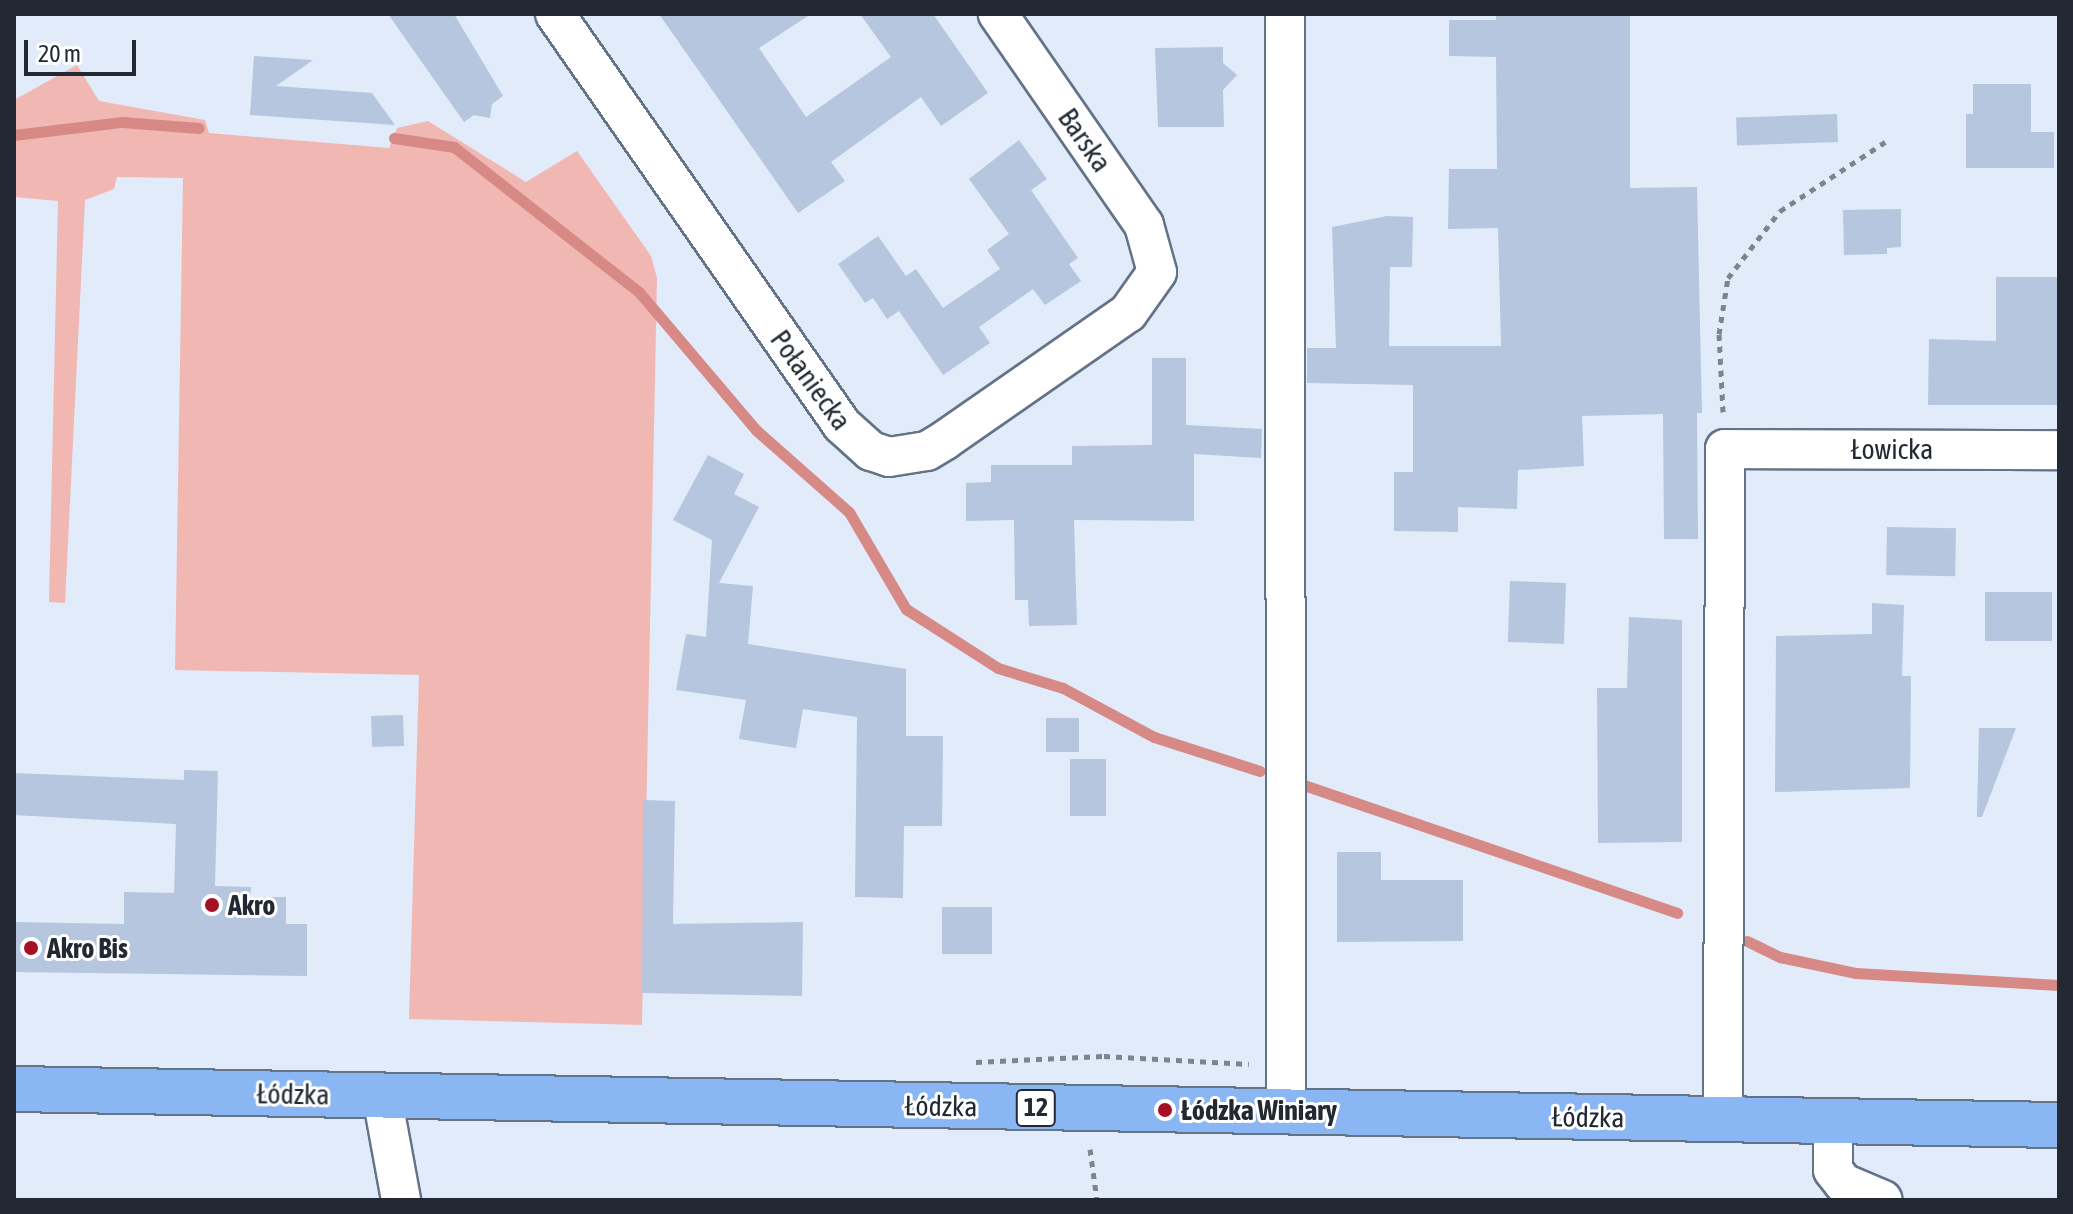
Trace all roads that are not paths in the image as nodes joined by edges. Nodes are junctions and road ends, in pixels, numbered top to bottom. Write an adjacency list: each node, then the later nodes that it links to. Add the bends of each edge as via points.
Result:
1 (555, 14): 4 (street, Połaniecka, via 842,425 871,451 908,456 945,440 1128,313)
2 (998, 14): 4 (street, Barska, via 1144,225)
3 (1285, 14): 8 (street)
4 (1157, 272)
5 (2059, 450): 9 (street, Łowicka, via 1725,449)
6 (14, 1089): 7 (main road, Łódzka / 12)
7 (382, 1096): 8 (main road, Łódzka / 12); 12 (street)
8 (1286, 1112): 9 (main road, Łódzka / 12)
9 (1723, 1119): 10 (main road, Łódzka / 12)
10 (1833, 1121): 11 (main road, Łódzka / 12); 13 (street, via 1833,1170 1850,1187)
11 (2059, 1125)
12 (401, 1200)
13 (1883, 1200)

